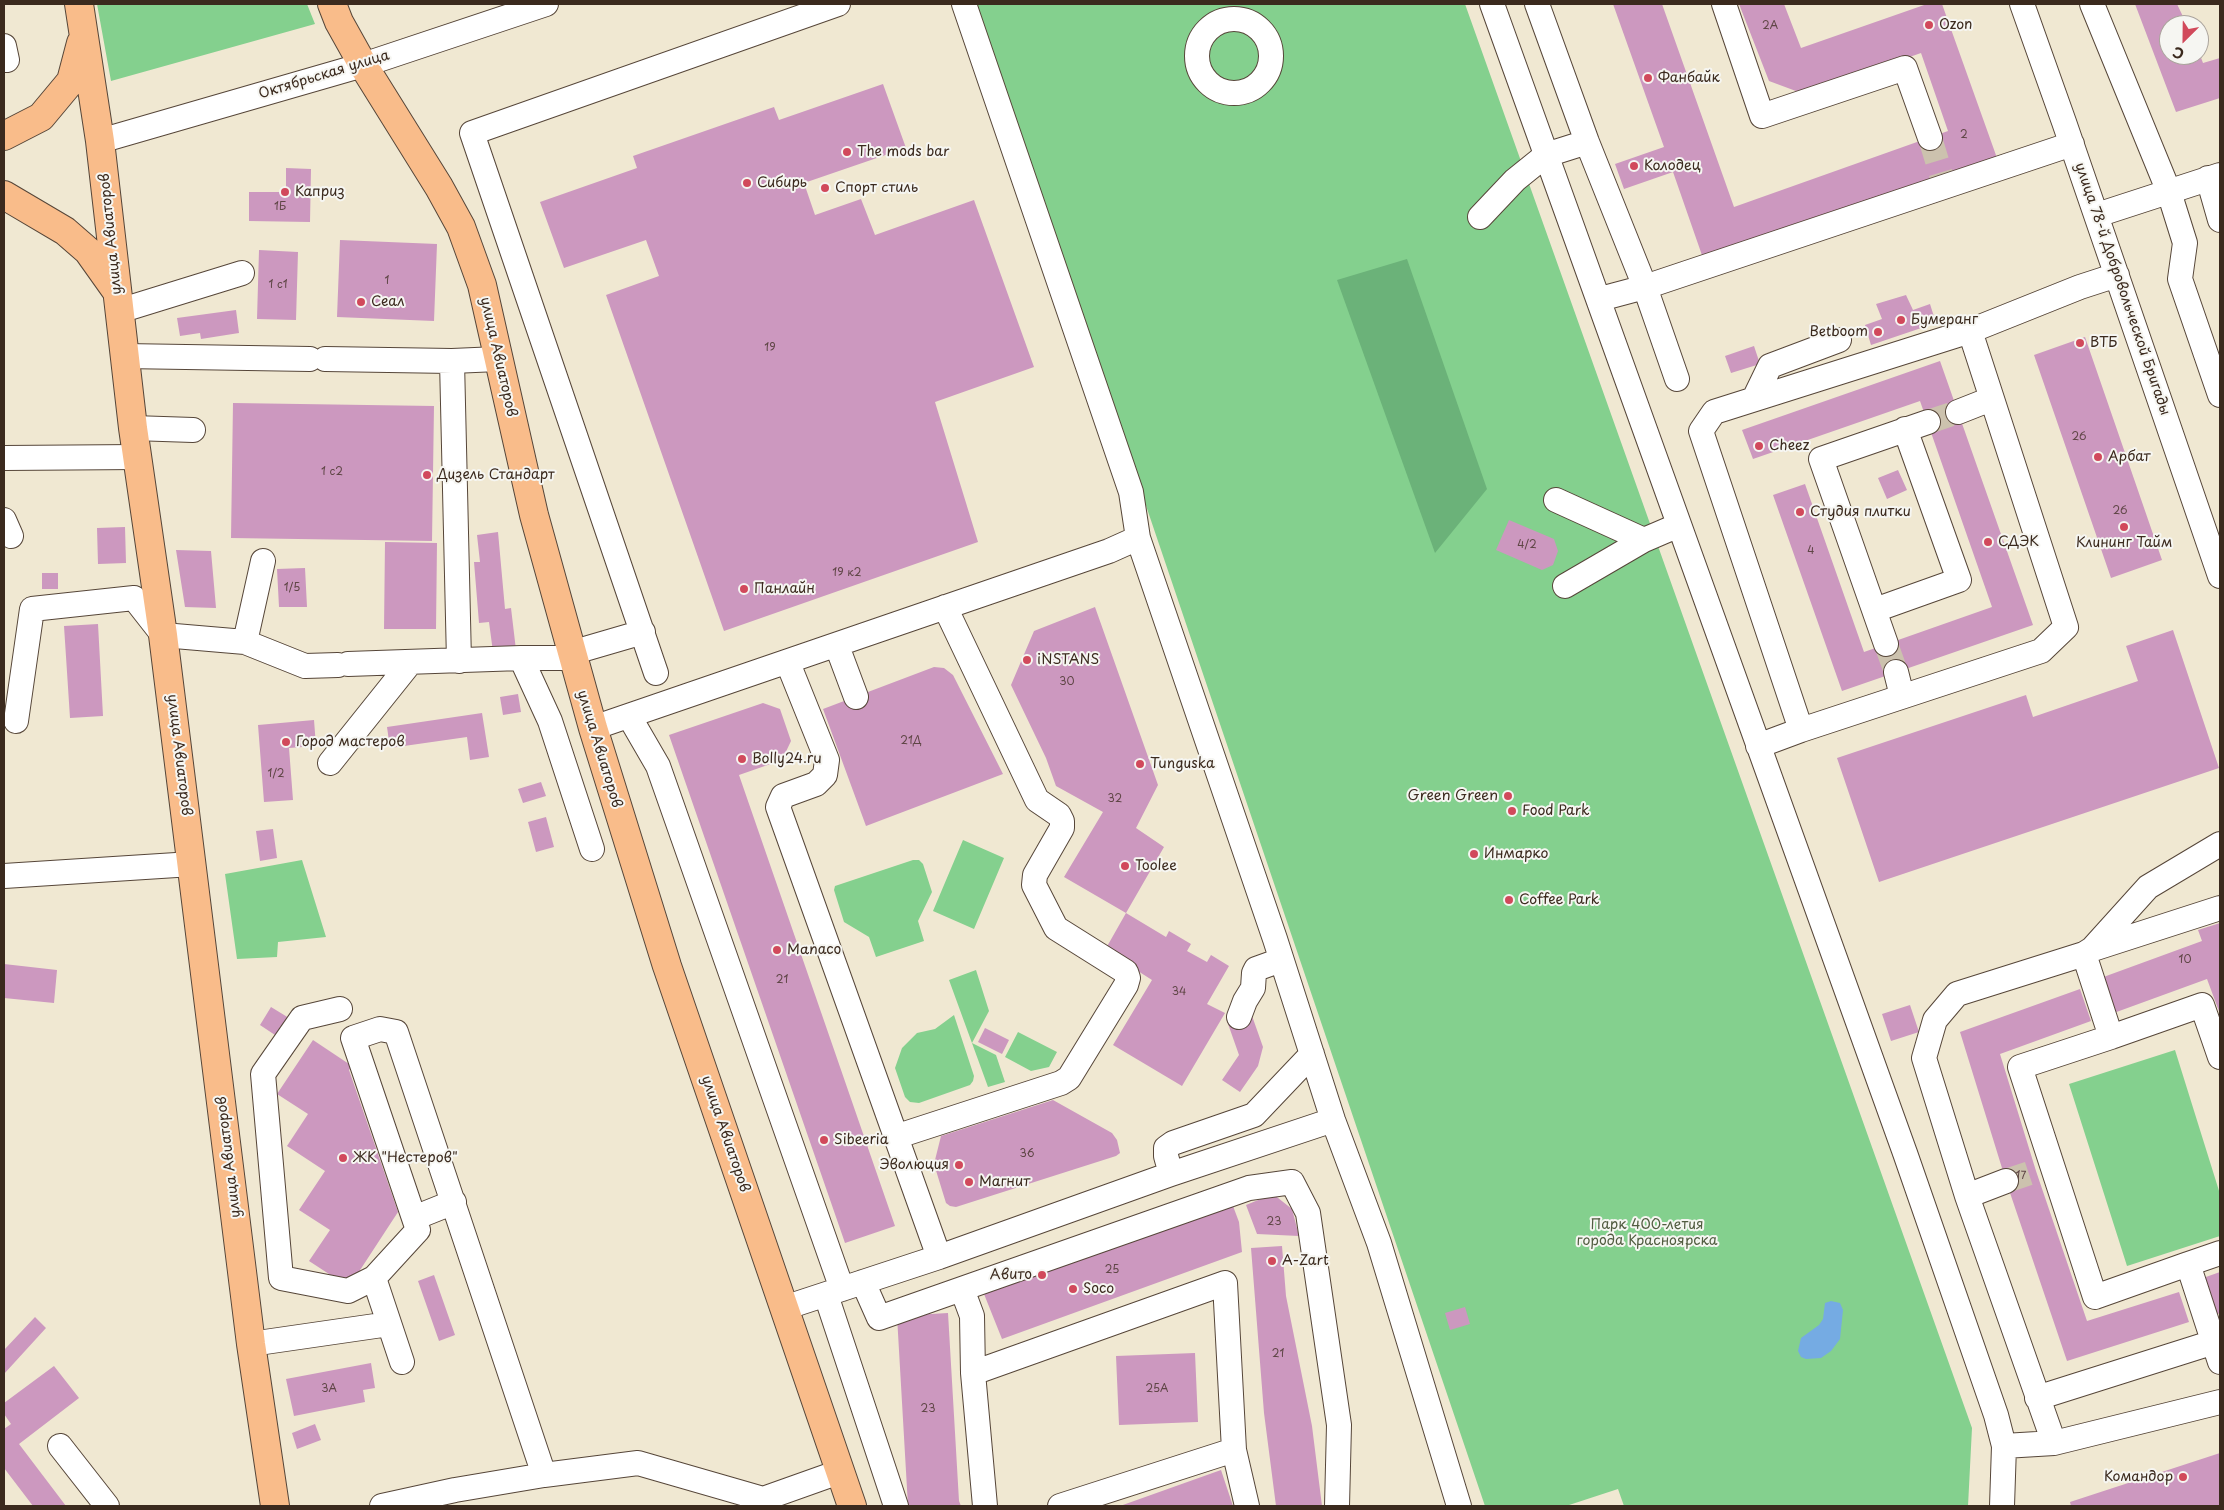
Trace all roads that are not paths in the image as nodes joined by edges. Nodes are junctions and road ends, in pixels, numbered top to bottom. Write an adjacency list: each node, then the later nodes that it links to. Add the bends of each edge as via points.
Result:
1 (79, 4): 11 (main road, улица Авиаторов)
2 (332, 4): 14 (main road, улица Авиаторов)
3 (546, 4): 14 (street, Октябрьская улица)
4 (838, 4): 57 (street, via 472,133)
5 (964, 4): 50 (street, via 1131,492)
6 (1492, 4): 20 (street)
7 (1537, 4): 18 (street)
8 (1724, 4): 16 (street, via 1762,116 1906,68)
9 (2022, 4): 19 (street, улица 78-й Добровольческой Бригады)
10 (2092, 4): 22 (street)
11 (84, 34): 15 (main road, via 71,81 41,117); 17 (main road, улица Авиаторов)
12 (4, 46): 13 (street, via 7,60)
13 (4, 60)
14 (363, 65): 17 (street, Октябрьская улица); 35 (main road, улица Авиаторов, via 461,227 482,285)
15 (4, 136)
16 (1930, 138)
17 (100, 141): 31 (main road, улица Авиаторов)
18 (1587, 142): 20 (street); 29 (street)
19 (2072, 144): 24 (street, улица 78-й Добровольческой Бригады); 29 (street, via 1943,182)
20 (1546, 155): 25 (street, via 1515,180); 30 (street)
21 (2214, 176): 22 (street); 26 (street)
22 (2169, 192): 24 (street); 38 (street, via 2185,243 2180,279)
23 (4, 195): 31 (main road, via 71,236 88,251)
24 (2097, 215): 28 (street, улица 78-й Добровольческой Бригады)
25 (1480, 218)
26 (2220, 220)
27 (242, 273): 31 (street)
28 (2117, 276): 32 (street, via 2080,287); 53 (street, улица 78-й Добровольческой Бригады)
29 (1646, 287): 30 (street); 37 (street)
30 (1600, 300): 49 (street)
31 (118, 301): 34 (main road, улица Авиаторов)
32 (1970, 331): 39 (street); 40 (street)
33 (1839, 340): 39 (street, via 1770,366)
34 (124, 356): 36 (street); 43 (main road, улица Авиаторов)
35 (498, 360): 36 (street); 62 (main road, улица Авиаторов)
36 (452, 361): 64 (street)
37 (1677, 379)
38 (2220, 395)
39 (1756, 398): 74 (street, via 1714,412 1701,431)
40 (1991, 399): 41 (street); 69 (street, via 2066,627 2041,651)
41 (1958, 412)
42 (1928, 422): 44 (street)
43 (133, 428): 45 (street); 46 (main road, улица Авиаторов)
44 (1905, 429): 56 (street, via 1821,459); 56 (street, via 1959,580)
45 (193, 430)
46 (138, 457): 47 (street); 58 (main road, улица Авиаторов)
47 (4, 458)
48 (1556, 500): 51 (street)
49 (1679, 525): 51 (street); 75 (street)
50 (1138, 538): 55 (street); 83 (street)
51 (1644, 540): 54 (street)
52 (263, 561): 59 (street)
53 (2220, 576)
54 (1565, 586)
55 (945, 607): 61 (street); 90 (street, via 1037,800 1062,821 1062,828 1035,875 1034,885 1056,928 1126,972 1128,978 1069,1078 1061,1084)
56 (1875, 610): 60 (street)
57 (642, 632): 62 (street); 68 (street)
58 (164, 635): 59 (street); 72 (street, via 134,598 32,609); 79 (main road, улица Авиаторов)
59 (245, 642): 65 (street, via 306,666)
60 (1886, 644)
61 (837, 646): 66 (street); 70 (street)
62 (571, 655): 63 (street); 73 (main road, улица Авиаторов)
63 (521, 658): 64 (street); 78 (street, via 550,721)
64 (459, 662): 65 (street)
65 (410, 663): 76 (street)
66 (788, 663): 71 (street); 90 (street, via 827,760 825,775 816,784 783,796 778,807)
67 (1896, 672): 69 (street)
68 (656, 673)
69 (1902, 696): 74 (street)
70 (856, 697)
71 (629, 716): 73 (street); 100 (street, via 658,766)
72 (16, 721)
73 (593, 728): 102 (main road, улица Авиаторов, via 667,966)
74 (1802, 730): 75 (street)
75 (1758, 746): 112 (street, via 1905,1153)
76 (330, 763)
77 (2220, 844): 82 (street, via 2148,887)
78 (592, 849)
79 (192, 864): 80 (street); 104 (main road, улица Авиаторов)
80 (4, 876)
81 (2220, 908): 82 (street)
82 (2088, 952): 86 (street); 93 (street, via 1957,994 1935,1020 1924,1058)
83 (1282, 960): 85 (street, via 1256,970 1253,988); 87 (street)
84 (340, 1009): 99 (street, via 302,1018 263,1074 281,1278 348,1291)
85 (1239, 1017)
86 (2111, 1037): 88 (street, via 2202,1005); 98 (street, via 2020,1067 2044,1168 2095,1296)
87 (1312, 1054): 89 (street); 91 (street, via 1254,1116 1166,1148)
88 (2220, 1057)
89 (1333, 1120): 91 (street); 126 (street, via 1379,1243)
90 (895, 1137): 97 (street)
91 (1171, 1174): 97 (street)
92 (2006, 1181): 93 (street)
93 (1968, 1196): 108 (street)
94 (454, 1202): 95 (street); 95 (street, via 396,1032 380,1029 353,1038); 115 (street)
95 (414, 1218): 99 (street, via 418,1230)
96 (2220, 1253): 98 (street)
97 (939, 1257): 100 (street)
98 (2188, 1264): 105 (street)
99 (374, 1278): 103 (street)
100 (844, 1289): 101 (street, via 879,1318); 102 (street); 121 (street)
101 (962, 1289): 107 (street, via 972,1316); 125 (street, via 1249,1188 1292,1182 1308,1213 1339,1425)
102 (784, 1308): 114 (main road, улица Авиаторов)
103 (390, 1324): 104 (street); 106 (street)
104 (251, 1344): 118 (main road, улица Авиаторов)
105 (2217, 1352): 108 (street)
106 (402, 1362)
107 (973, 1373): 113 (street, via 1225,1283); 122 (street)
108 (2037, 1398): 110 (street)
109 (2220, 1402): 110 (street)
110 (2054, 1443): 112 (street)
111 (60, 1446): 117 (street)
112 (2004, 1446): 127 (street)
113 (1234, 1450): 123 (street); 124 (street)
114 (839, 1472): 116 (street); 120 (main road, улица Авиаторов)
115 (544, 1474): 116 (street, via 638,1463); 119 (street)
116 (764, 1502)
117 (107, 1506)
118 (275, 1506)
119 (382, 1506)
120 (852, 1506)
121 (896, 1506)
122 (985, 1506)
123 (1060, 1506)
124 (1247, 1506)
125 (1337, 1506)
126 (1459, 1506)
127 (2002, 1506)

